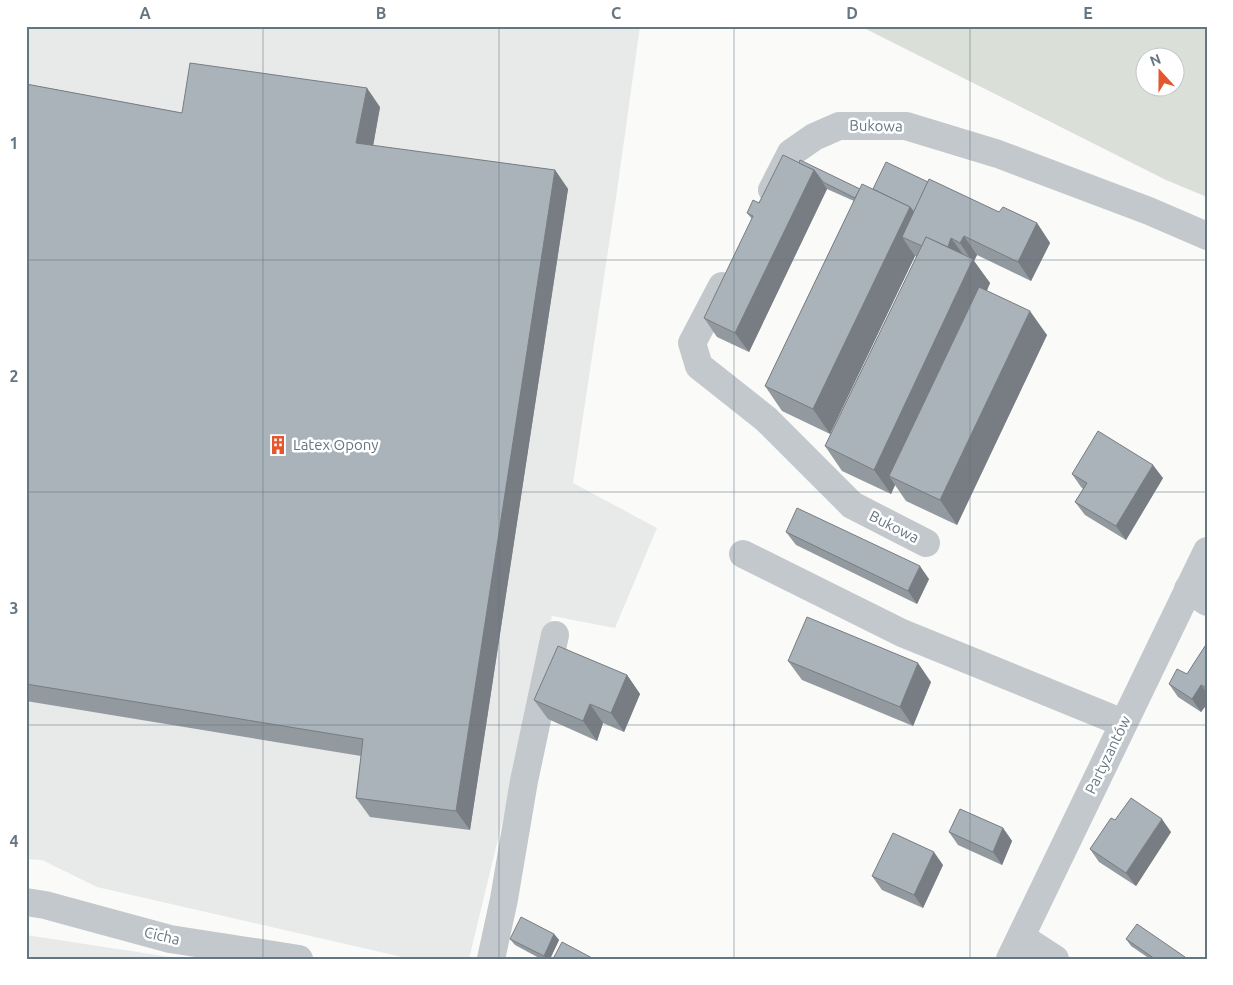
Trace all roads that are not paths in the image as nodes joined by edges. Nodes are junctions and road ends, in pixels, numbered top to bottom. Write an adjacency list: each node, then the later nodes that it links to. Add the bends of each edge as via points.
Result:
1 (759, 214): 2 (street, Bukowa, via 791,153 814,137 839,126 906,126 998,154)
2 (1207, 236)
3 (732, 266): 4 (street, Bukowa, via 692,344 699,366 766,419 852,505)
4 (926, 544)
5 (1207, 551): 7 (street, Partyzantów)
6 (743, 554): 9 (street, via 902,634)
7 (1197, 596): 9 (street, Partyzantów)
8 (555, 635): 13 (street)
9 (1123, 723): 11 (street, Partyzantów)
10 (26, 902): 12 (street, Cicha, via 170,939)
11 (1016, 948): 14 (street)
12 (299, 959)
13 (491, 959)
14 (1055, 959)

